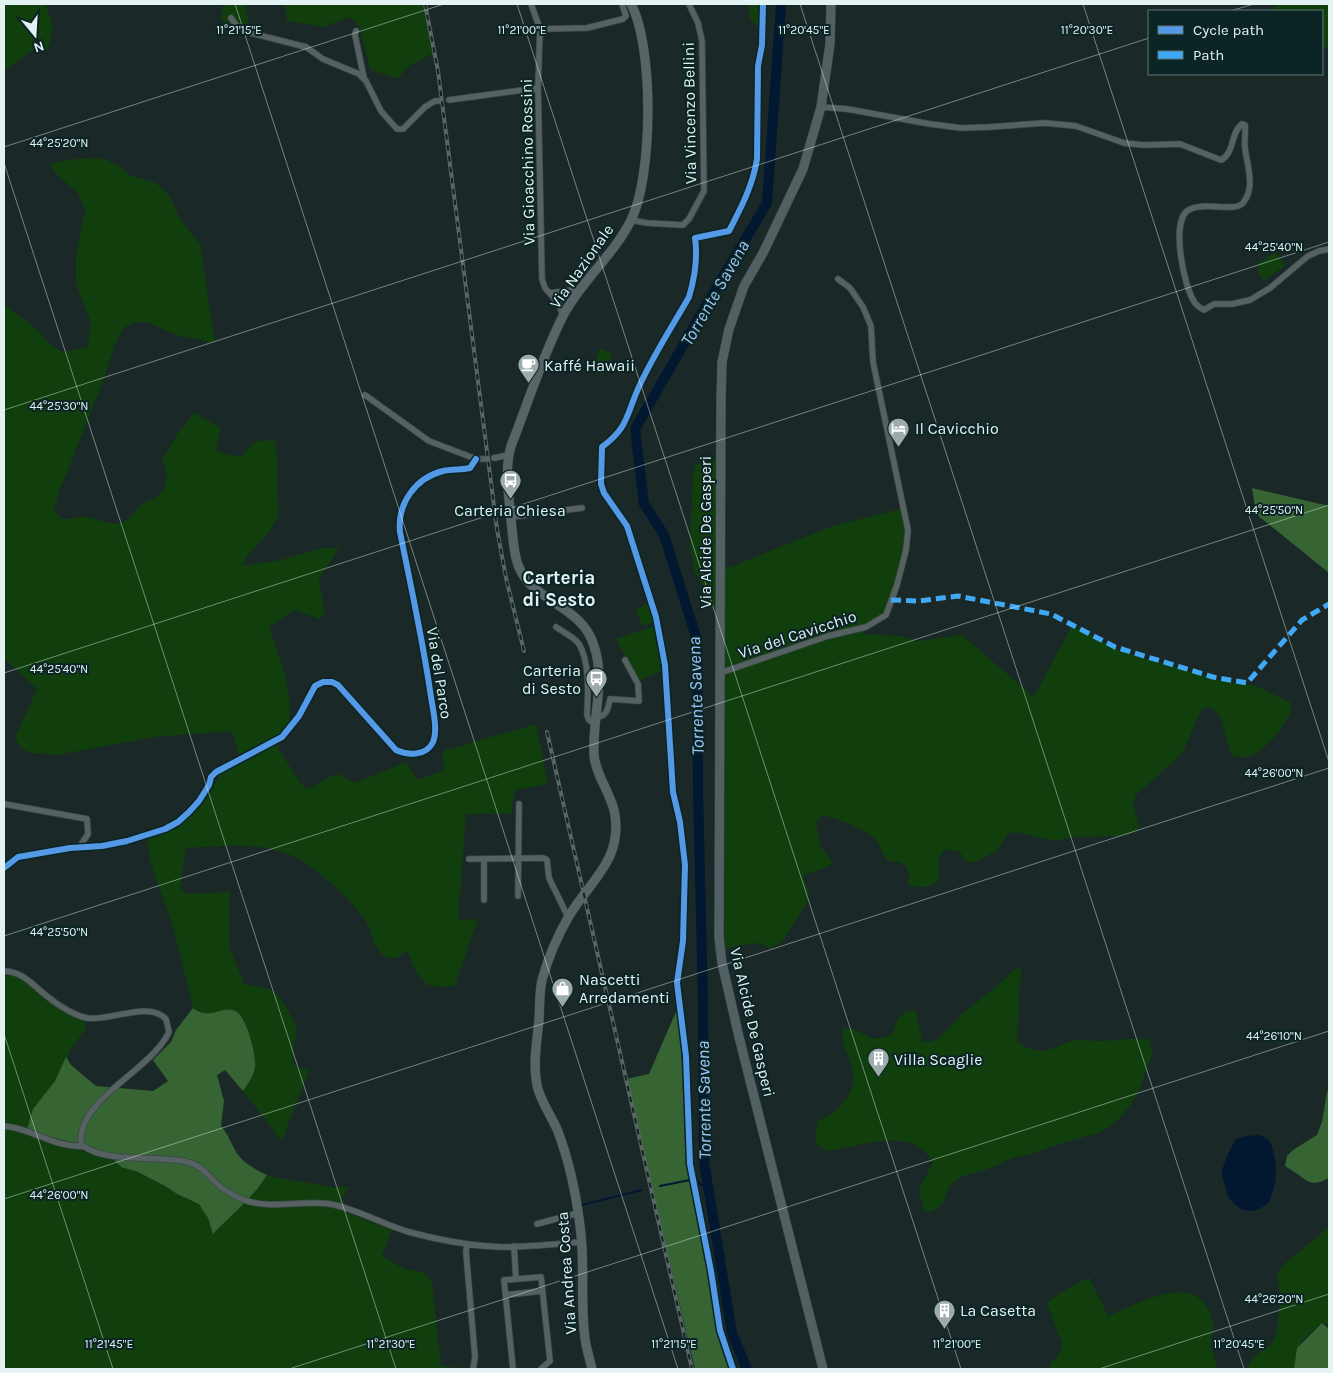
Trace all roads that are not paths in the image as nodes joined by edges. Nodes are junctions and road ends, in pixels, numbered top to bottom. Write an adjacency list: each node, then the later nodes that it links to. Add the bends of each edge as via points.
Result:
1 (530, 4): 7 (street)
2 (622, 4): 7 (street, via 626,16 623,19 587,28)
3 (631, 4): 14 (main road, Via Nazionale, via 644,46 647,94 642,187)
4 (689, 4): 14 (street, Via Vincenzo Bellini, via 702,41 704,191 684,225)
5 (831, 4): 13 (main road, Via Alcide De Gasperi, via 830,44)
6 (231, 18): 9 (street, via 237,26 251,33 306,47 323,59)
7 (540, 29): 10 (street, Via Gioacchino Rossini)
8 (356, 31): 9 (street)
9 (364, 78): 12 (street, via 378,106 397,129 402,129 429,104)
10 (538, 88): 11 (street); 18 (street, Via Gioacchino Rossini, via 542,279)
11 (449, 100)
12 (439, 101)
13 (821, 107): 15 (street, via 961,128 1045,123 1076,126 1124,143 1180,144 1221,160 1229,154 1237,128 1246,125 1244,146 1251,180 1242,205 1235,208 1194,208 1185,213 1182,220 1179,235 1182,264 1196,304 1204,310 1214,304 1250,300 1270,288 1308,256); 32 (main road, Via Alcide De Gasperi, via 803,169 744,286 722,362)
14 (631, 220): 17 (main road, Via Nazionale)
15 (1329, 249)
16 (838, 279): 32 (street, Via del Cavicchio, via 850,288 864,307 871,326 873,362 908,530 897,585 886,614 866,627 828,636)
17 (581, 289): 19 (street); 21 (main road, Via Nazionale)
18 (550, 293): 19 (street); 20 (street, Via Gioacchino Rossini)
19 (559, 293): 21 (street)
20 (556, 300): 21 (street); 22 (street, Via Gioacchino Rossini)
21 (572, 302): 22 (main road, Via Nazionale)
22 (563, 316): 24 (main road, Via Nazionale)
23 (365, 395): 26 (street, via 420,436)
24 (508, 455): 25 (street); 29 (main road, Via Nazionale)
25 (494, 458)
26 (476, 459): 27 (street, Via del Parco); 37 (street, Via del Parco, via 470,468 441,472 419,484 407,496 399,516 434,720 433,742 429,748 416,754 396,750 338,685 323,682 315,686 299,716 282,737 216,772 199,801 178,822 127,841)
27 (484, 459)
28 (582, 508): 29 (street)
29 (511, 517): 33 (main road, Via Nazionale, via 515,557 525,579 580,621 591,638 599,672)
30 (556, 627): 33 (street, Via Nazionale, via 575,640 581,650 588,676 587,715 589,720)
31 (625, 660): 33 (street, via 638,684 639,701 610,699 606,712)
32 (720, 673): 62 (main road, Via Alcide De Gasperi, via 718,902 722,963)
33 (595, 720): 34 (main road, Via Nazionale)
34 (594, 756): 44 (main road, Via Andrea Costa, via 615,813 615,840 600,875)
35 (4, 804): 37 (street, via 87,819 88,834)
36 (519, 804): 38 (street)
37 (79, 848): 41 (street, Via del Parco, via 18,856)
38 (519, 858): 40 (street); 42 (street); 44 (street, via 547,860 549,878)
39 (470, 859): 40 (street)
40 (484, 859): 43 (street)
41 (4, 868)
42 (518, 896)
43 (484, 900)
44 (568, 917): 48 (main road, Via Andrea Costa, via 548,960 542,982 535,1074 540,1094 564,1148)
45 (4, 971): 47 (street, via 25,977 75,1014 95,1019 143,1012 166,1019 169,1032 161,1045 102,1098 90,1114 80,1138)
46 (4, 1126): 47 (street, via 53,1142)
47 (83, 1146): 53 (street, via 112,1156 190,1162 228,1192 254,1203 331,1204 408,1231)
48 (578, 1213): 49 (street); 51 (main road, Via Andrea Costa)
49 (567, 1217): 50 (street); 52 (street)
50 (537, 1224)
51 (582, 1242): 52 (street); 61 (main road, Via Andrea Costa, via 584,1327)
52 (568, 1243): 54 (street)
53 (467, 1244): 54 (street); 58 (street)
54 (514, 1246): 55 (street)
55 (516, 1279): 56 (street, via 541,1277); 57 (street, via 504,1280)
56 (542, 1291): 57 (street); 60 (street, via 550,1360)
57 (506, 1295): 59 (street)
58 (474, 1369)
59 (513, 1369)
60 (541, 1369)
61 (592, 1369)
62 (822, 1369)

